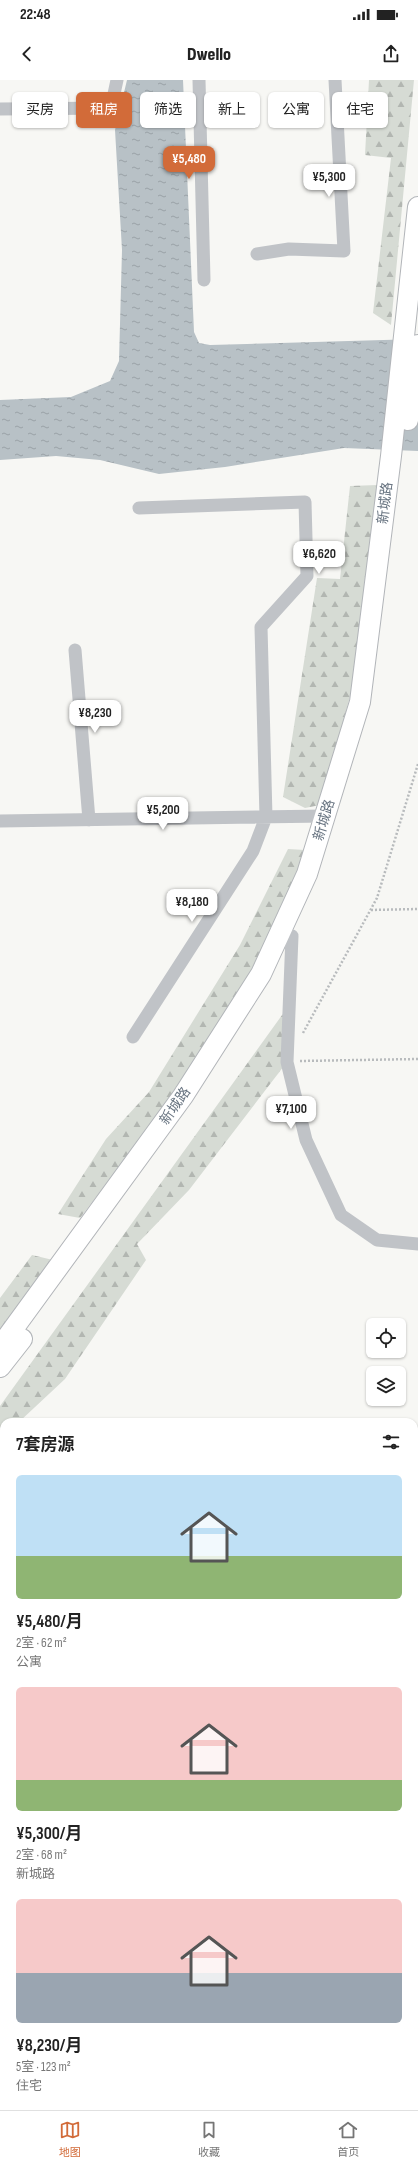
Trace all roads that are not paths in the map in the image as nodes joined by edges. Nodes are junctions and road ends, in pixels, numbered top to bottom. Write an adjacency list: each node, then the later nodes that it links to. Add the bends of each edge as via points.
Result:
1 (117, 80): 4 (street, via 111,108)
2 (199, 80): 7 (street)
3 (335, 80): 6 (street, via 344,251 289,249)
4 (0, 110)
5 (418, 207): 9 (main road, 新城路, via 405,327)
6 (257, 254)
7 (204, 280)
8 (418, 345): 9 (main road, 新城路)
9 (397, 458): 12 (main road, 新城路, via 360,702); 16 (main road, 新城路, via 372,705 318,879)
10 (139, 508): 13 (street, via 305,502 307,576 260,627)
11 (75, 650): 14 (street)
12 (326, 816): 13 (street); 19 (main road, 新城路, via 307,874 261,974 183,1096)
13 (266, 817): 14 (street); 17 (street, via 253,852)
14 (89, 820): 15 (street)
15 (0, 821)
16 (292, 936): 18 (street, via 287,1062 306,1140 341,1216 377,1240); 20 (main road, 新城路, via 272,980 193,1103)
17 (133, 1037)
18 (418, 1244)
19 (0, 1347)
20 (0, 1367)

